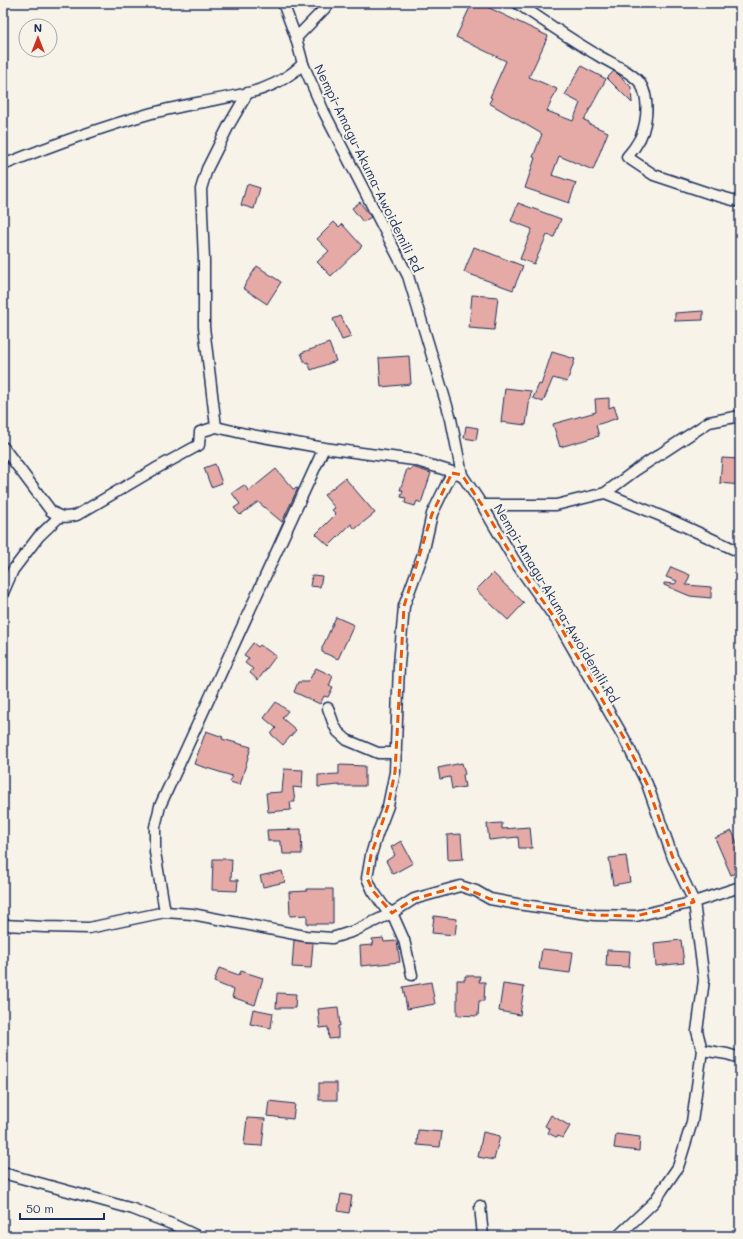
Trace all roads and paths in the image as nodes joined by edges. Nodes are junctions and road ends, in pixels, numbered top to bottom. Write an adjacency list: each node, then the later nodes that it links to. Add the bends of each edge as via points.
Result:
1 (283, 3): 5 (street, Nempi-Amagu-Akuma-Awoidemili Rd)
2 (310, 3): 3 (street)
3 (330, 3): 5 (street)
4 (517, 3): 9 (street, via 627,72 640,83 645,97 644,130 627,157 654,175)
5 (296, 38): 6 (street, Nempi-Amagu-Akuma-Awoidemili Rd)
6 (303, 64): 7 (street, via 292,74 267,88); 14 (street, Nempi-Amagu-Akuma-Awoidemili Rd, via 324,112 408,276 451,419)
7 (247, 94): 8 (street, via 152,113); 11 (street, via 207,169 201,189 204,327)
8 (3, 165)
9 (740, 202)
10 (740, 416): 15 (street, via 709,422)
11 (216, 427): 13 (street); 17 (street, via 200,432 199,445 77,515)
12 (3, 447): 17 (street, via 51,511)
13 (324, 448): 14 (street, via 414,460); 24 (street, via 160,806 155,827 155,852)
14 (457, 474): 16 (street, Nempi-Amagu-Akuma-Awoidemili Rd); 21 (street, via 432,514 422,554 404,606)
15 (605, 493): 16 (street, via 556,505); 18 (street)
16 (482, 505): 23 (street, Nempi-Amagu-Akuma-Awoidemili Rd, via 516,563 557,622 624,738 647,784 673,858)
17 (59, 517): 19 (street, via 39,536 13,570)
18 (740, 552)
19 (3, 593)
20 (328, 708): 21 (street, via 338,732 347,740 378,753)
21 (396, 752): 25 (street, via 388,806 371,855 367,878 372,891)
22 (740, 887): 23 (street)
23 (694, 902): 25 (street, via 636,916 595,915 510,903 460,886 414,899); 28 (street, Nempi-Amagu-Akuma-Awoidemili Rd, via 704,980 697,1031)
24 (164, 912): 25 (street, via 192,914 305,936 332,938); 26 (street, via 89,928)
25 (392, 913): 27 (street, via 404,940)
26 (3, 924)
27 (412, 975)
28 (702, 1050): 29 (street); 34 (street, Nempi-Amagu-Akuma-Awoidemili Rd, via 692,1122 678,1167 654,1202)
29 (740, 1058)
30 (3, 1173): 32 (street, via 133,1209)
31 (480, 1206): 33 (street)
32 (197, 1236)
33 (483, 1236)
34 (618, 1236)

